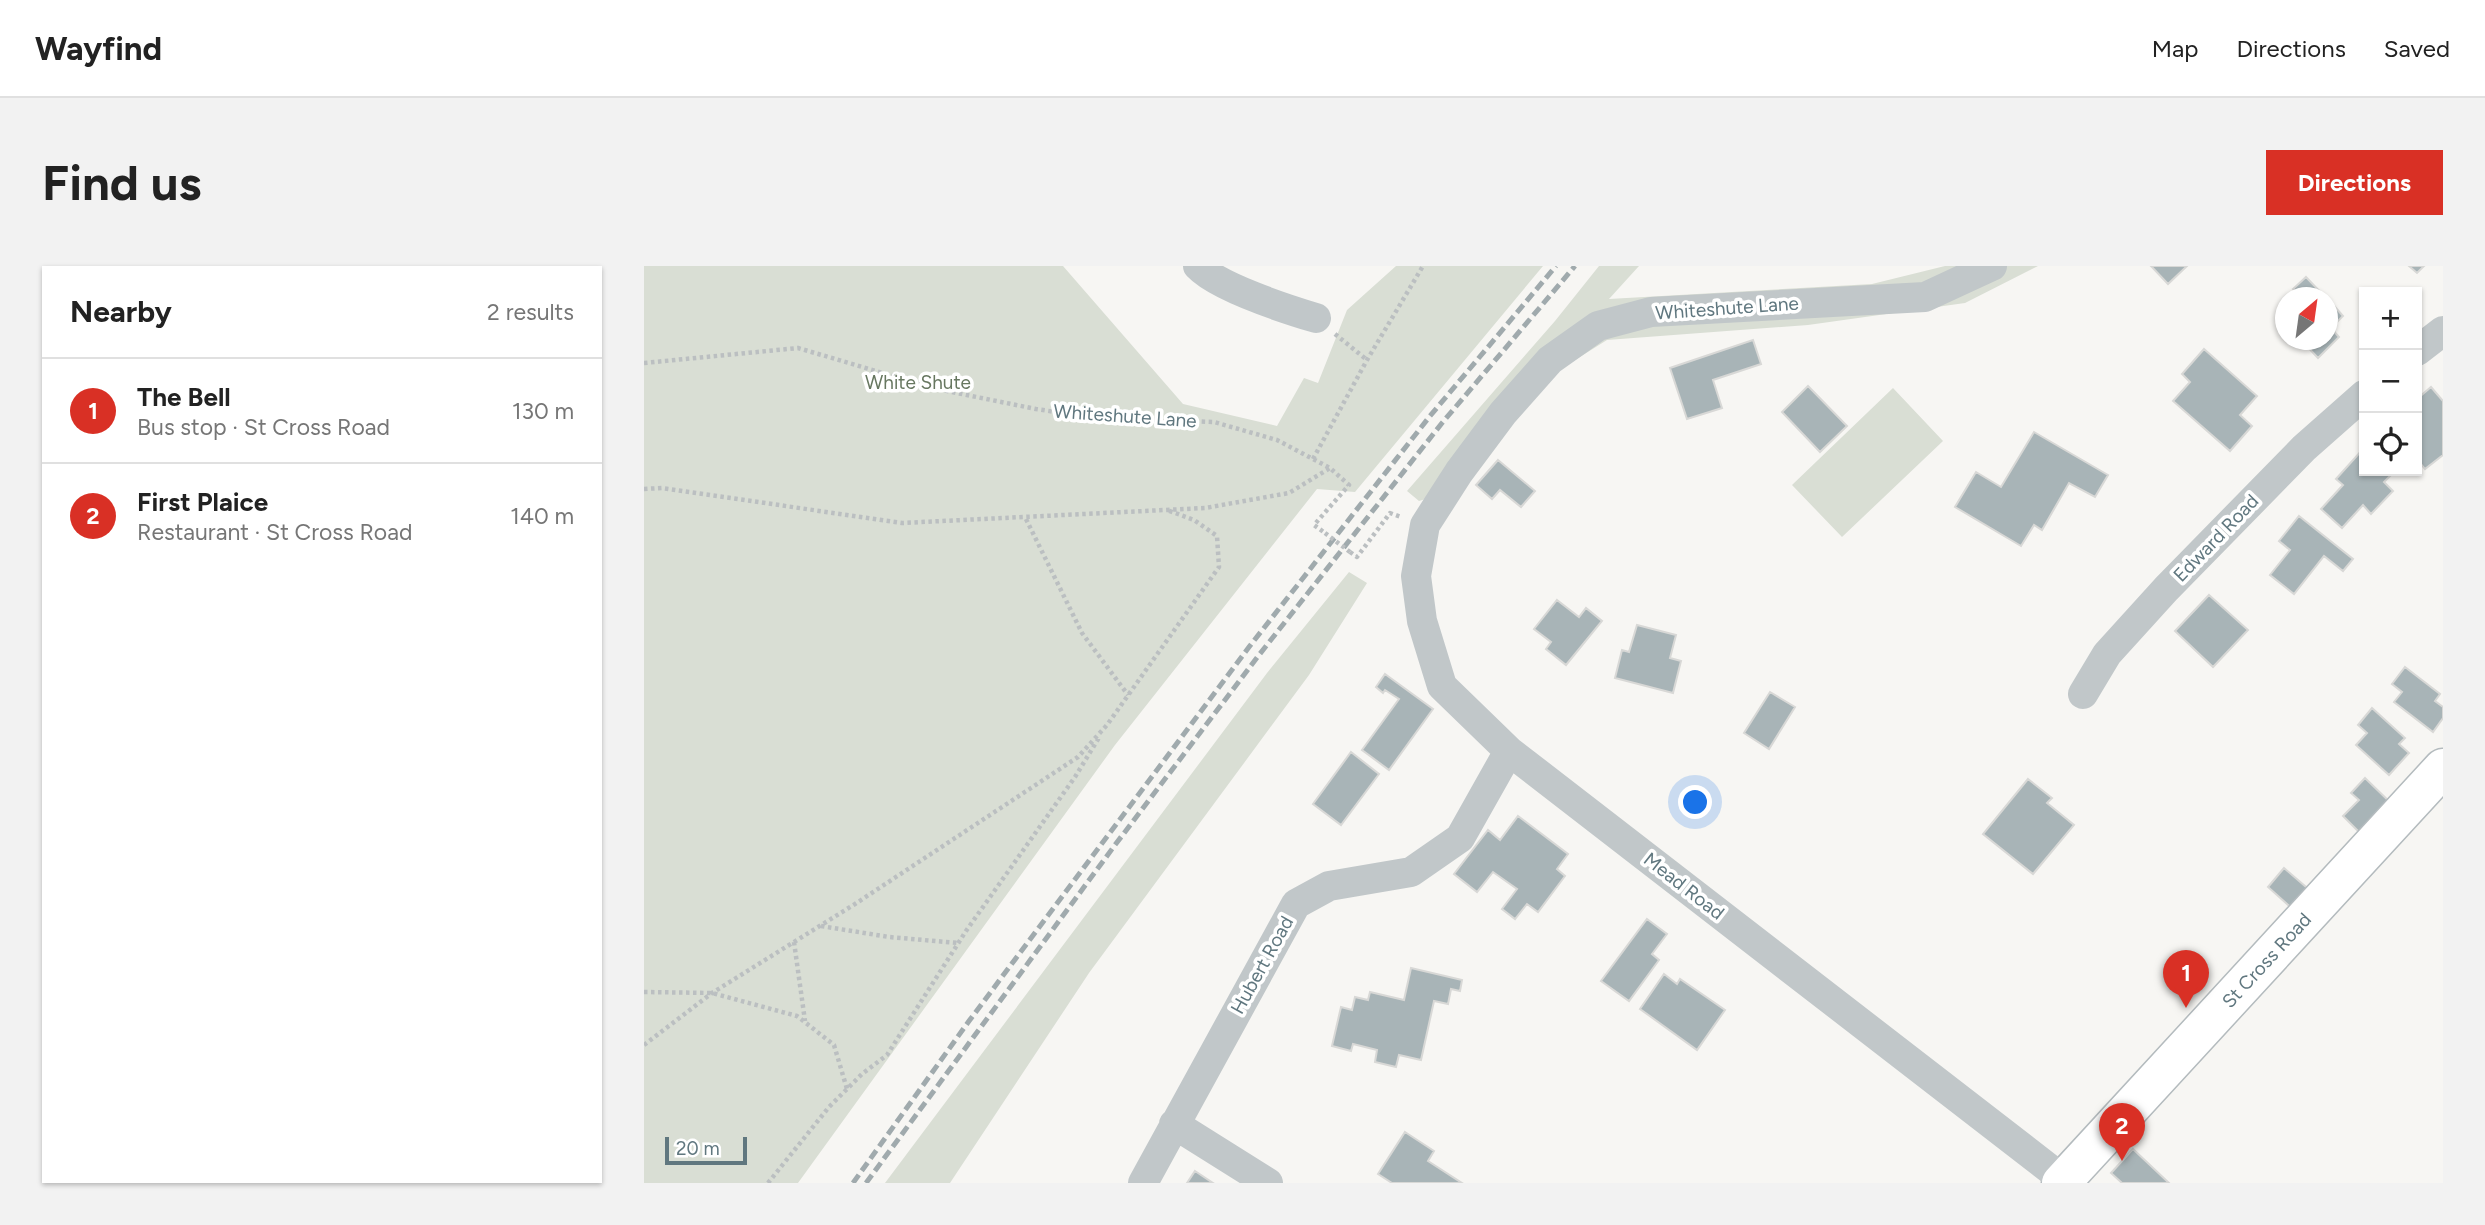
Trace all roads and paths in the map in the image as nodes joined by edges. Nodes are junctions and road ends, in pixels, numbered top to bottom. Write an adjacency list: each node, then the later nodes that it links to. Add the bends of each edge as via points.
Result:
1 (1198, 266): 4 (street, via 1207,276)
2 (1423, 266): 7 (path)
3 (1992, 266): 15 (street, Whiteshute Lane, via 1925,297 1651,312 1598,326 1550,360 1511,404)
4 (1316, 318): 7 (path)
5 (2443, 331): 6 (street)
6 (2418, 350)
7 (1367, 360): 10 (path)
8 (644, 363): 10 (path, Whiteshute Lane, via 798,348 937,389 1036,409 1088,417 1214,422 1278,440)
9 (2359, 399): 17 (street, Edward Road, via 2304,448 2166,590 2107,654)
10 (1312, 459): 11 (path, Whiteshute Lane)
11 (1330, 468): 13 (path, via 1289,493); 16 (path, bridge, via 1349,485 1314,525 1357,557)
12 (644, 489): 14 (path, via 902,523)
13 (1167, 510): 14 (path); 18 (path, via 1194,520 1217,536 1219,567)
14 (1026, 519): 18 (path, via 1082,633)
15 (1425, 525): 20 (street, Mead Road, via 1416,576 1422,621 1442,686)
16 (1379, 528)
17 (2083, 694)
18 (1128, 695): 19 (path)
19 (1107, 725): 22 (path, via 1078,757); 24 (path)
20 (1509, 751): 30 (street, Hubert Road, via 1461,838 1412,872 1329,886 1296,904); 31 (street, Mead Road)
21 (2443, 768): 31 (main road, St Cross Road)
22 (820, 926): 23 (path); 24 (path)
23 (794, 942): 26 (path); 27 (path)
24 (958, 943): 29 (path, via 887,1055)
25 (644, 992): 26 (path)
26 (712, 993): 27 (path); 28 (path)
27 (805, 1022): 29 (path, via 834,1045)
28 (644, 1045)
29 (847, 1089): 32 (path)
30 (1174, 1124): 33 (street, Hubert Road); 34 (street)
31 (2062, 1181)
32 (768, 1183)
33 (1143, 1183)
34 (1268, 1183)

